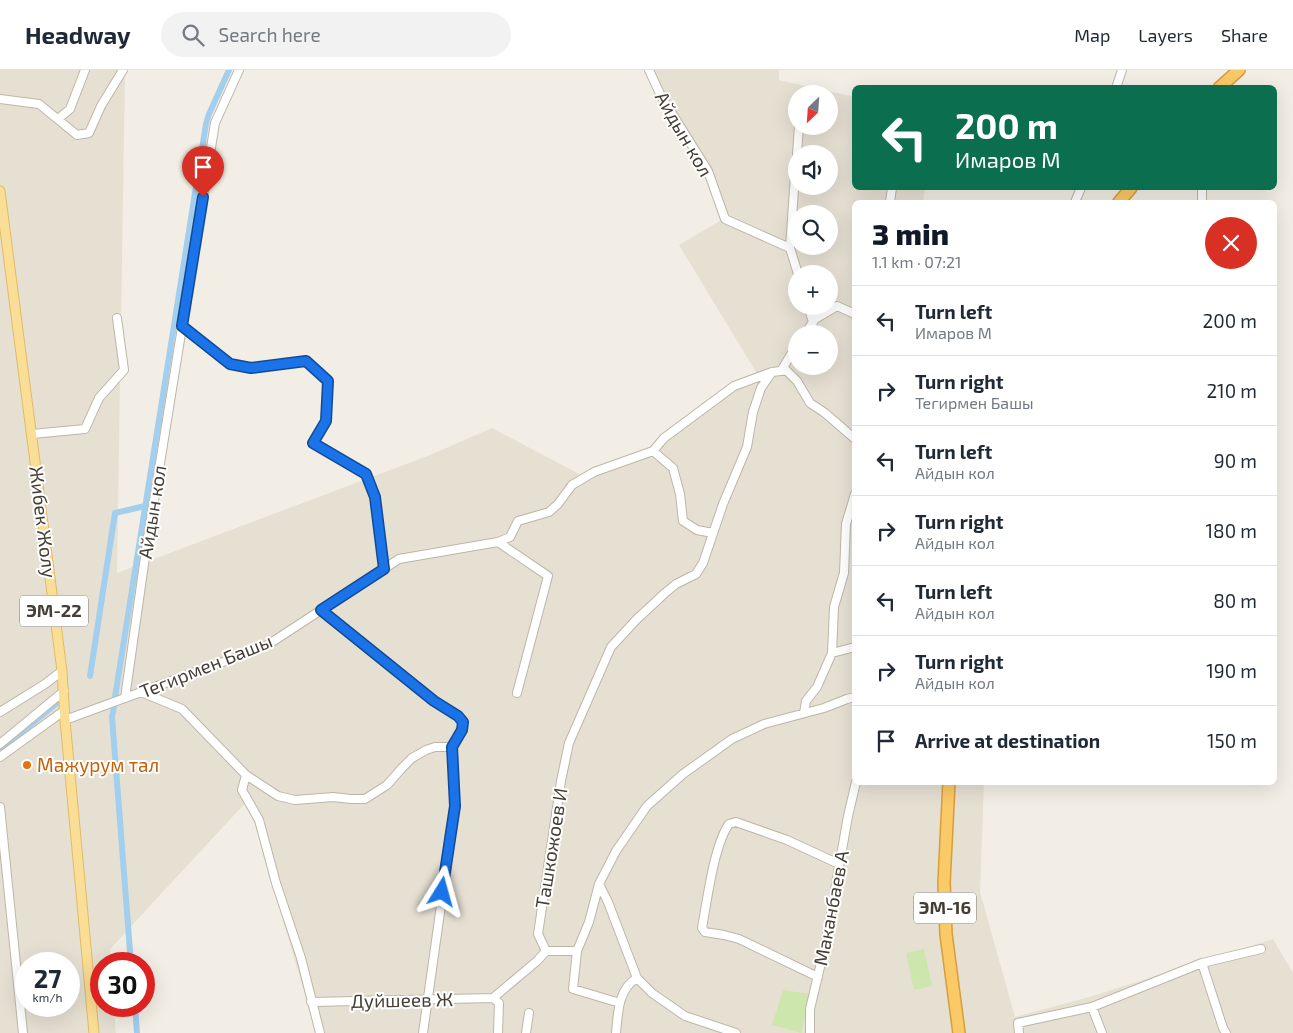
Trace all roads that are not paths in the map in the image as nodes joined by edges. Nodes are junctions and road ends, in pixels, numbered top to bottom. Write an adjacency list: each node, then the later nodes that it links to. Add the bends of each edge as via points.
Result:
1 (85, 70): 10 (street, via 70,109)
2 (123, 70): 10 (street, via 89,133 77,135)
3 (239, 70): 20 (street, Айдын кол, via 215,123)
4 (649, 70): 14 (street, Айдын кол, via 661,96 708,171 725,219)
5 (1122, 70): 7 (street)
6 (1239, 70): 8 (highway)
7 (1117, 85)
8 (1222, 85)
9 (0, 99): 10 (street, via 39,104)
10 (58, 119)
11 (1129, 190): 13 (highway)
12 (0, 191): 24 (main road, Жибек Жолу / ЭМ-22)
13 (1121, 200)
14 (788, 247)
15 (852, 313): 18 (street, via 837,306)
16 (811, 315): 18 (street)
17 (117, 318): 24 (street, via 124,370 99,398 85,429)
18 (813, 322): 19 (street)
19 (811, 325)
20 (182, 326): 30 (street, via 230,364 251,368 306,361 328,381 326,421 313,443 366,474 375,497); 38 (street, Айдын кол)
21 (788, 359): 22 (street)
22 (781, 371): 23 (street); 25 (street, via 786,370 810,403)
23 (772, 372): 26 (street, via 734,386 664,438); 28 (street, Ташкожоев И, via 761,388 747,447)
24 (32, 434): 34 (main road, Жибек Жолу / ЭМ-22)
25 (852, 436)
26 (652, 451): 28 (street, via 673,468 680,494 682,521 697,530); 29 (street, via 572,485 549,512 518,521 510,537)
27 (852, 504): 33 (street, via 846,524 844,573 834,608)
28 (713, 533): 54 (street, Ташкожоев И, via 696,574 665,593 611,647 569,743 538,934)
29 (498, 542): 30 (street, Тегирмен Башы, via 399,559); 37 (street, via 548,576)
30 (384, 569): 31 (street, Тегирмен Башы)
31 (321, 610): 36 (street, Тегирмен Башы, via 266,646); 45 (street, via 434,701 458,716 463,722 462,730)
32 (852, 648): 33 (street)
33 (832, 653): 42 (street, via 817,687 806,701)
34 (62, 671): 35 (main road, Жибек Жолу / ЭМ-22); 41 (street)
35 (64, 691): 40 (main road, Жибек Жолу / ЭМ-22); 44 (street)
36 (141, 692): 38 (street, Тегирмен Башы); 47 (street, via 182,709)
37 (517, 693)
38 (125, 698): 43 (street, Тегирмен Башы)
39 (852, 698): 42 (street)
40 (65, 710): 43 (main road, Жибек Жолу / ЭМ-22); 46 (street)
41 (0, 712)
42 (804, 713): 52 (street, via 764,724 732,739 683,774 647,806 616,851)
43 (65, 720): 66 (main road, Жибек Жолу / ЭМ-22)
44 (0, 744)
45 (452, 747): 47 (street, via 426,750 407,763 387,785 365,799 295,800 278,796); 60 (street, via 455,806)
46 (0, 757)
47 (246, 775): 61 (street, via 242,790 260,820)
48 (855, 785): 51 (street, Маканбаев А)
49 (950, 785): 74 (highway, ЭМ-16, via 944,883 946,934)
50 (0, 807): 65 (street)
51 (839, 864): 57 (street, Маканбаев А); 57 (street, via 787,840 736,822 723,831 709,886 702,928 705,932 739,939)
52 (599, 884): 55 (street, via 589,922); 58 (street)
53 (1260, 949): 56 (street)
54 (546, 951): 55 (street); 59 (street)
55 (576, 951): 62 (street, via 573,989)
56 (1202, 963): 63 (street); 77 (street)
57 (818, 977): 73 (street, Маканбаев А, via 810,1010)
58 (638, 978): 62 (street, via 629,983); 72 (street, via 652,993 685,1016)
59 (493, 998): 60 (street, Дуйшеев Ж); 69 (street, via 498,1003)
60 (428, 1000): 61 (street, Дуйшеев Ж); 68 (street)
61 (311, 1002): 67 (street)
62 (620, 1002): 71 (street)
63 (1092, 1006): 75 (street, via 1018,1023); 76 (street)
64 (529, 1013): 70 (street)
65 (23, 1033)
66 (94, 1033)
67 (320, 1033)
68 (423, 1033)
69 (498, 1033)
70 (526, 1033)
71 (616, 1033)
72 (736, 1033)
73 (810, 1033)
74 (959, 1033)
75 (1020, 1033)
76 (1102, 1033)
77 (1226, 1033)

